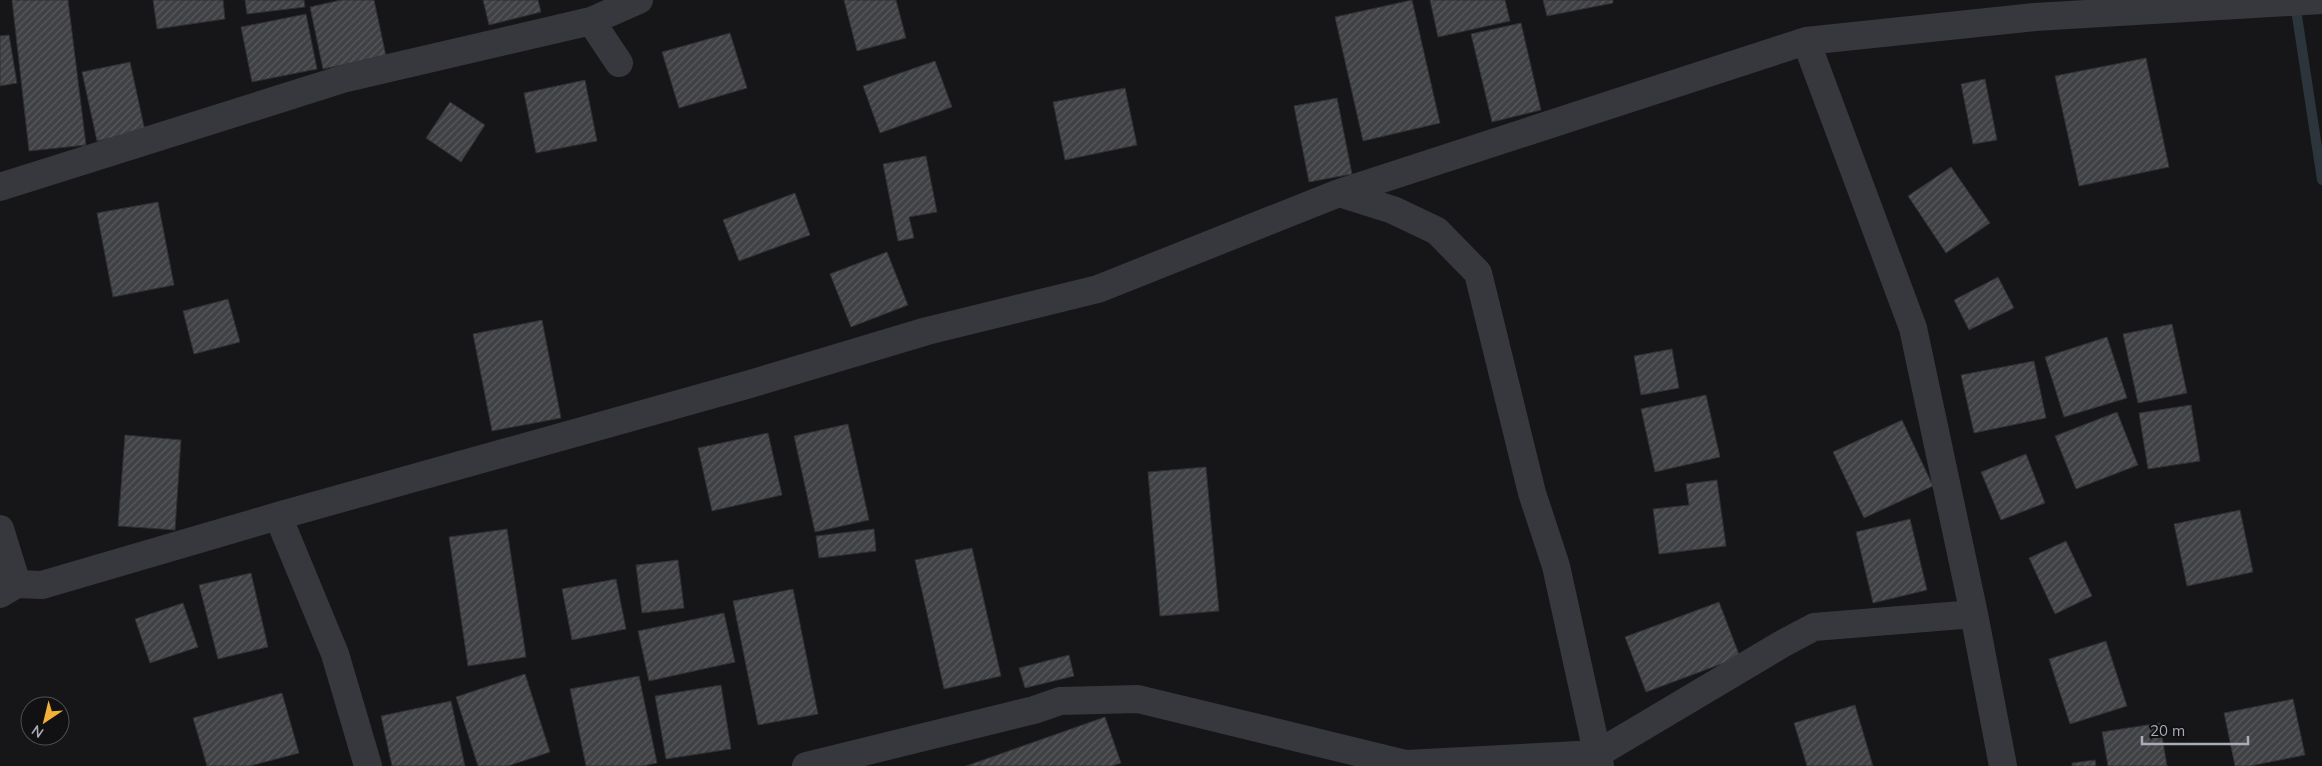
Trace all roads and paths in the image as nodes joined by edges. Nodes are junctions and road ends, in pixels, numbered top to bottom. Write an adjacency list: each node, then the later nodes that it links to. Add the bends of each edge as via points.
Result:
1 (639, 0): 3 (street)
2 (2322, 0): 4 (street, via 2035,17)
3 (592, 21): 5 (street); 6 (street, via 346,78)
4 (1806, 41): 7 (street); 11 (street, via 1913,328)
5 (619, 63)
6 (0, 187)
7 (1339, 193): 8 (street, via 1098,289 927,331); 12 (street, via 1393,210 1437,231 1478,273 1532,494 1556,566)
8 (278, 516): 10 (street, via 42,586); 13 (street, via 335,654)
9 (0, 529): 10 (street)
10 (8, 589)
11 (1974, 614): 12 (street, via 1814,627); 15 (street)
12 (1599, 760): 14 (street, via 1406,764 1138,699 1060,701)
13 (368, 766)
14 (806, 766)
15 (2003, 766)

